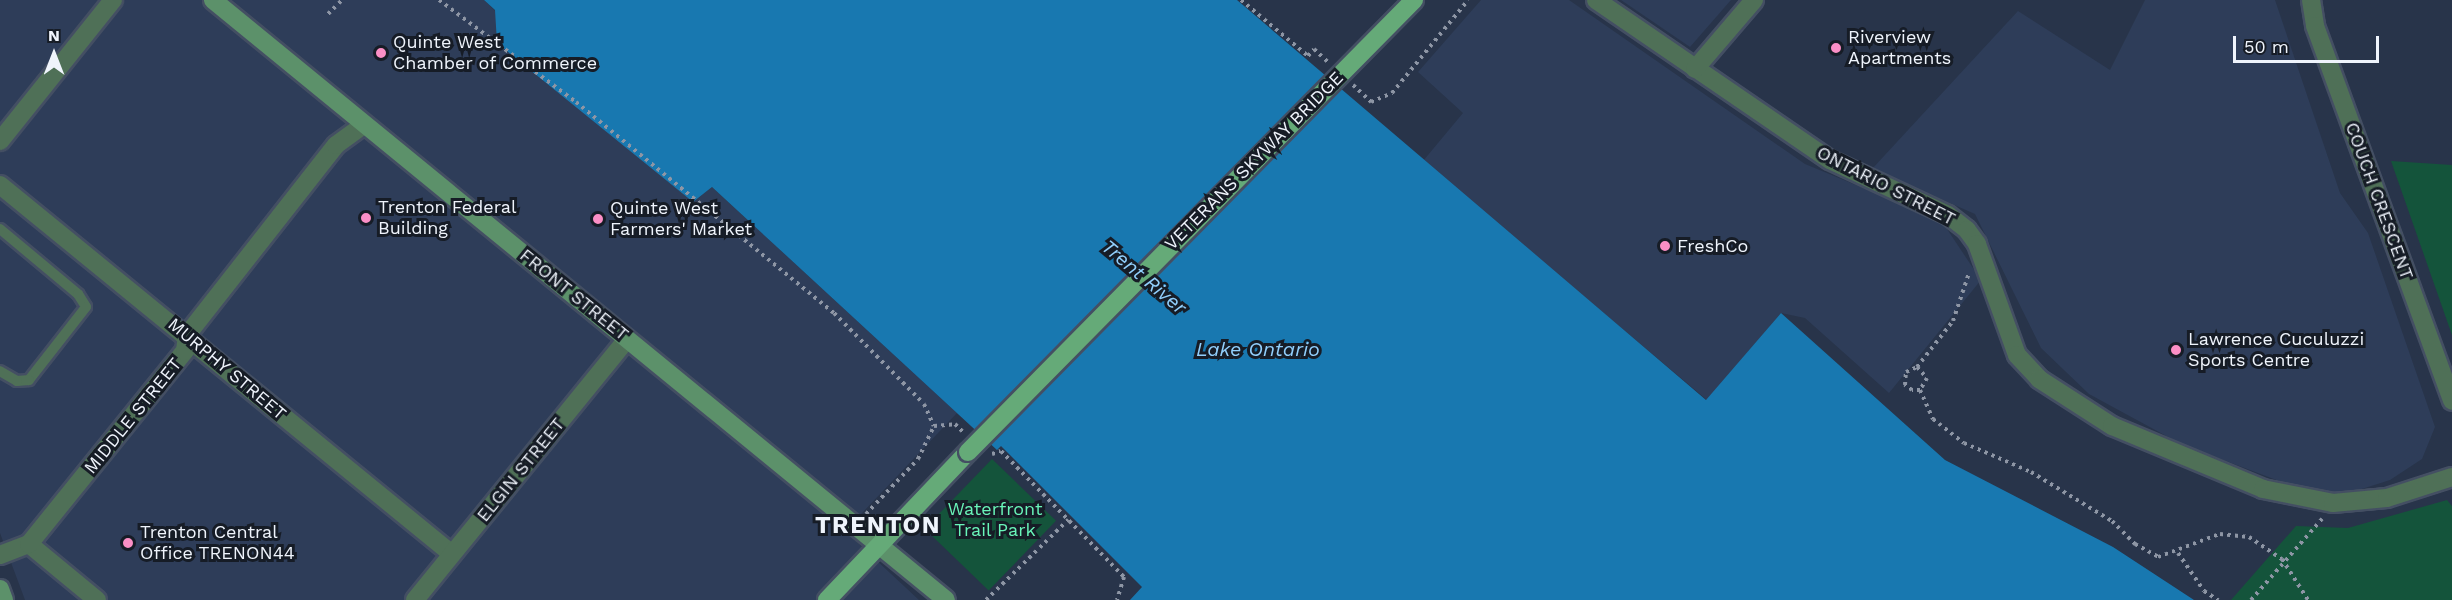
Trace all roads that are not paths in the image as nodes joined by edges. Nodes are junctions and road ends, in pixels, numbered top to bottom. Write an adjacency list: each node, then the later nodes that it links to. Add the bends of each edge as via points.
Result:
1 (113, 0): 9 (street)
2 (213, 0): 8 (street, FRONT STREET)
3 (1414, 0): 18 (main road, VETERANS SKYWAY BRIDGE, bridge)
4 (1596, 0): 7 (street, ONTARIO STREET)
5 (1754, 0): 7 (street)
6 (2311, 0): 15 (street, COUCH CRESCENT, via 2315,26)
7 (1695, 69): 16 (street, ONTARIO STREET, via 1830,160 1948,215 1977,243 2017,355 2039,379 2112,426 2263,489 2333,503 2386,498)
8 (364, 125): 12 (street, MIDDLE STREET, via 336,145); 13 (street, FRONT STREET)
9 (0, 141)
10 (0, 185): 12 (street, MURPHY STREET)
11 (0, 229): 14 (lane, via 78,294 86,307 29,380 17,381)
12 (187, 334): 17 (street, MIDDLE STREET, via 185,351); 19 (street, MURPHY STREET)
13 (627, 339): 18 (street, FRONT STREET); 19 (street, ELGIN STREET)
14 (0, 371)
15 (2452, 401)
16 (2452, 477)
17 (29, 544): 20 (street); 23 (street)
18 (879, 544): 25 (main road, VETERANS SKYWAY BRIDGE); 26 (street, FRONT STREET)
19 (453, 554): 24 (street, ELGIN STREET)
20 (0, 555)
21 (0, 589): 22 (street)
22 (4, 600)
23 (97, 600)
24 (415, 600)
25 (827, 600)
26 (946, 600)

